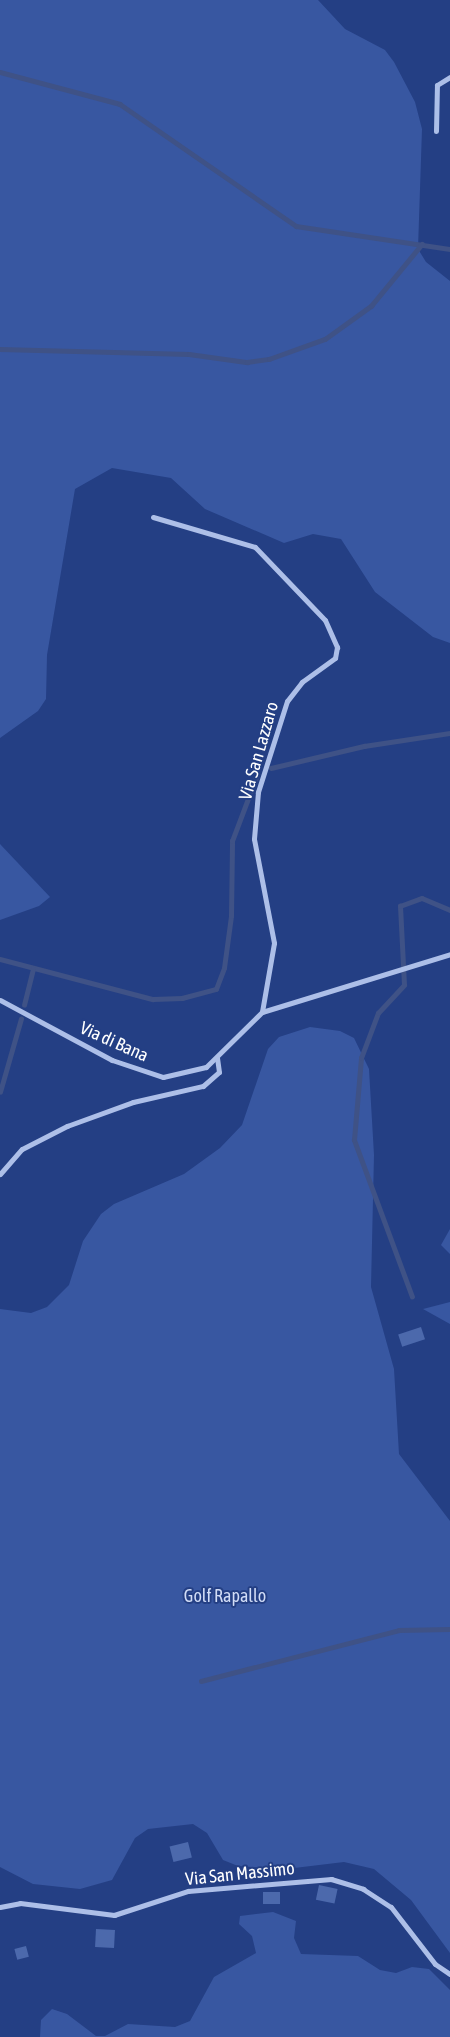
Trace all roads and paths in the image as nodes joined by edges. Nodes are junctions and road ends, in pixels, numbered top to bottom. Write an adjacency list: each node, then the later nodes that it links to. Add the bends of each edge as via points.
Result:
1 (450, 77): 2 (street, via 437,85)
2 (436, 131)
3 (153, 517): 6 (street, Via San Lazzaro, via 255,547 325,620 337,647 335,658 302,682 287,701 258,792 254,839 274,943)
4 (450, 954): 6 (street)
5 (0, 1000): 7 (street, Via di Bana, via 112,1060 163,1077 206,1066)
6 (262, 1012): 7 (street, Via di Bana)
7 (217, 1058): 8 (street, via 219,1072 203,1086 133,1102 67,1126 22,1149)
8 (0, 1174)
9 (0, 1908): 10 (street, Via San Massimo, via 20,1903 114,1914 188,1891 331,1880 364,1889 390,1907 435,1964)
10 (450, 1974)

